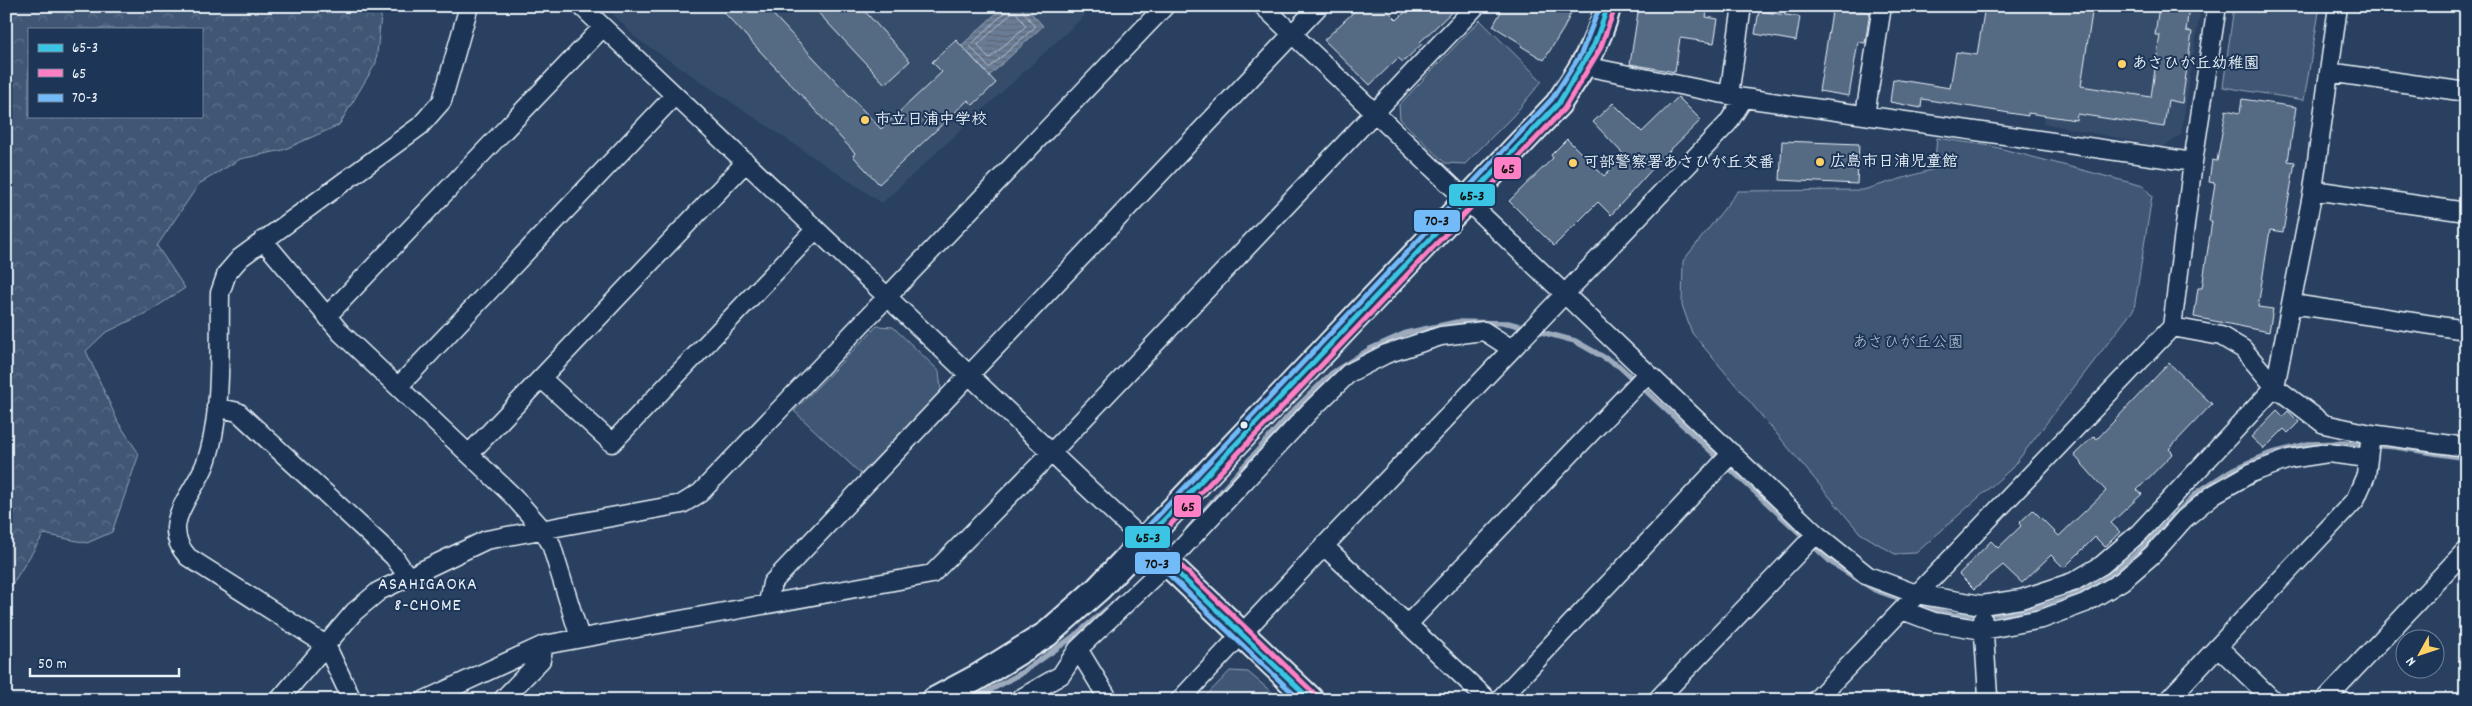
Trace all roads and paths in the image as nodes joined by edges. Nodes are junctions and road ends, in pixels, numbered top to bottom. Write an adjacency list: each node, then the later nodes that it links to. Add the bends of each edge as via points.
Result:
1 (469, 6): 27 (street, via 442,101 435,112)
2 (581, 6): 12 (street)
3 (1166, 6): 29 (street)
4 (1263, 6): 13 (street)
5 (1319, 6): 13 (street)
6 (1476, 6): 19 (street)
7 (1608, 6): 14 (street)
8 (1742, 6): 18 (street)
9 (1882, 6): 20 (street)
10 (2217, 6): 22 (street)
11 (2338, 6): 15 (street)
12 (603, 27): 17 (street); 31 (street)
13 (1292, 34): 19 (street); 36 (street)
14 (1584, 66): 18 (street); 24 (street, via 1558,104)
15 (2329, 72): 16 (street); 23 (street)
16 (2466, 92)
17 (675, 95): 21 (street); 38 (street)
18 (1736, 97): 20 (street); 28 (street, via 1728,123)
19 (1375, 113): 24 (street); 43 (street)
20 (1865, 116): 22 (street)
21 (746, 162): 26 (street); 37 (street)
22 (2193, 162): 32 (street)
23 (2313, 190): 25 (street); 30 (street)
24 (1468, 201): 28 (street); 49 (street)
25 (2466, 212)
26 (816, 229): 29 (street); 37 (street, via 612,443)
27 (263, 240): 31 (street); 40 (street, via 227,273 220,293)
28 (1564, 294): 34 (street); 35 (street)
29 (888, 297): 36 (street); 47 (street, via 700,493 682,504)
30 (2292, 304): 33 (street); 39 (street)
31 (327, 316): 38 (street)
32 (2172, 326): 39 (street, via 2221,336 2243,349); 54 (street)
33 (2466, 330)
34 (1512, 349): 50 (street); 52 (street, via 1484,331 1441,336 1386,354 1349,373)
35 (1647, 374): 44 (street); 58 (street)
36 (970, 375): 43 (street); 55 (street, via 772,583)
37 (541, 378): 45 (street)
38 (398, 387): 45 (street)
39 (2275, 387): 41 (street, via 2324,424); 56 (street, via 2139,533 2102,565 2056,588 2021,599)
40 (216, 407): 53 (street, via 238,412 394,557); 62 (street, via 215,434 205,466 176,522 179,548 188,557)
41 (2371, 434): 42 (street); 46 (street)
42 (2466, 447)
43 (1052, 452): 49 (street); 55 (street, via 932,574)
44 (1732, 453): 48 (street); 77 (street)
45 (469, 454): 47 (street, via 514,496)
46 (2368, 458): 59 (street, via 2328,453 2289,459 2251,473 2214,494 2184,519 2153,554 2085,603 2042,620); 64 (street, via 2366,475 2355,500)
47 (543, 530): 53 (street, via 486,540); 61 (street)
48 (1816, 534): 54 (street, via 1868,576); 78 (street)
49 (1144, 541): 52 (street); 71 (street, via 1099,588 1047,634)
50 (1324, 546): 58 (street); 60 (street)
51 (2466, 550): 82 (street)
52 (1168, 564): 60 (street); 65 (street)
53 (408, 577): 62 (street, via 379,591)
54 (1916, 594): 56 (street); 57 (street)
55 (768, 603): 61 (street)
56 (1982, 605): 59 (street)
57 (1902, 610): 59 (street, via 1934,622); 79 (street)
58 (1408, 624): 76 (street)
59 (1983, 630): 66 (street)
60 (1242, 634): 74 (street); 75 (street)
61 (580, 638): 63 (street)
62 (326, 645): 67 (street); 68 (street)
63 (544, 645): 69 (street); 70 (street, via 541,660)
64 (2218, 647): 80 (street); 81 (street)
65 (1078, 649): 72 (street, via 1061,675); 73 (street)
66 (1988, 698)
67 (279, 700)
68 (352, 700)
69 (425, 700)
70 (502, 700)
71 (935, 700)
72 (1018, 700)
73 (1109, 700)
74 (1180, 700)
75 (1311, 700)
76 (1488, 700)
77 (1499, 700)
78 (1657, 700)
79 (1816, 700)
80 (2168, 700)
81 (2273, 700)
82 (2324, 700)

